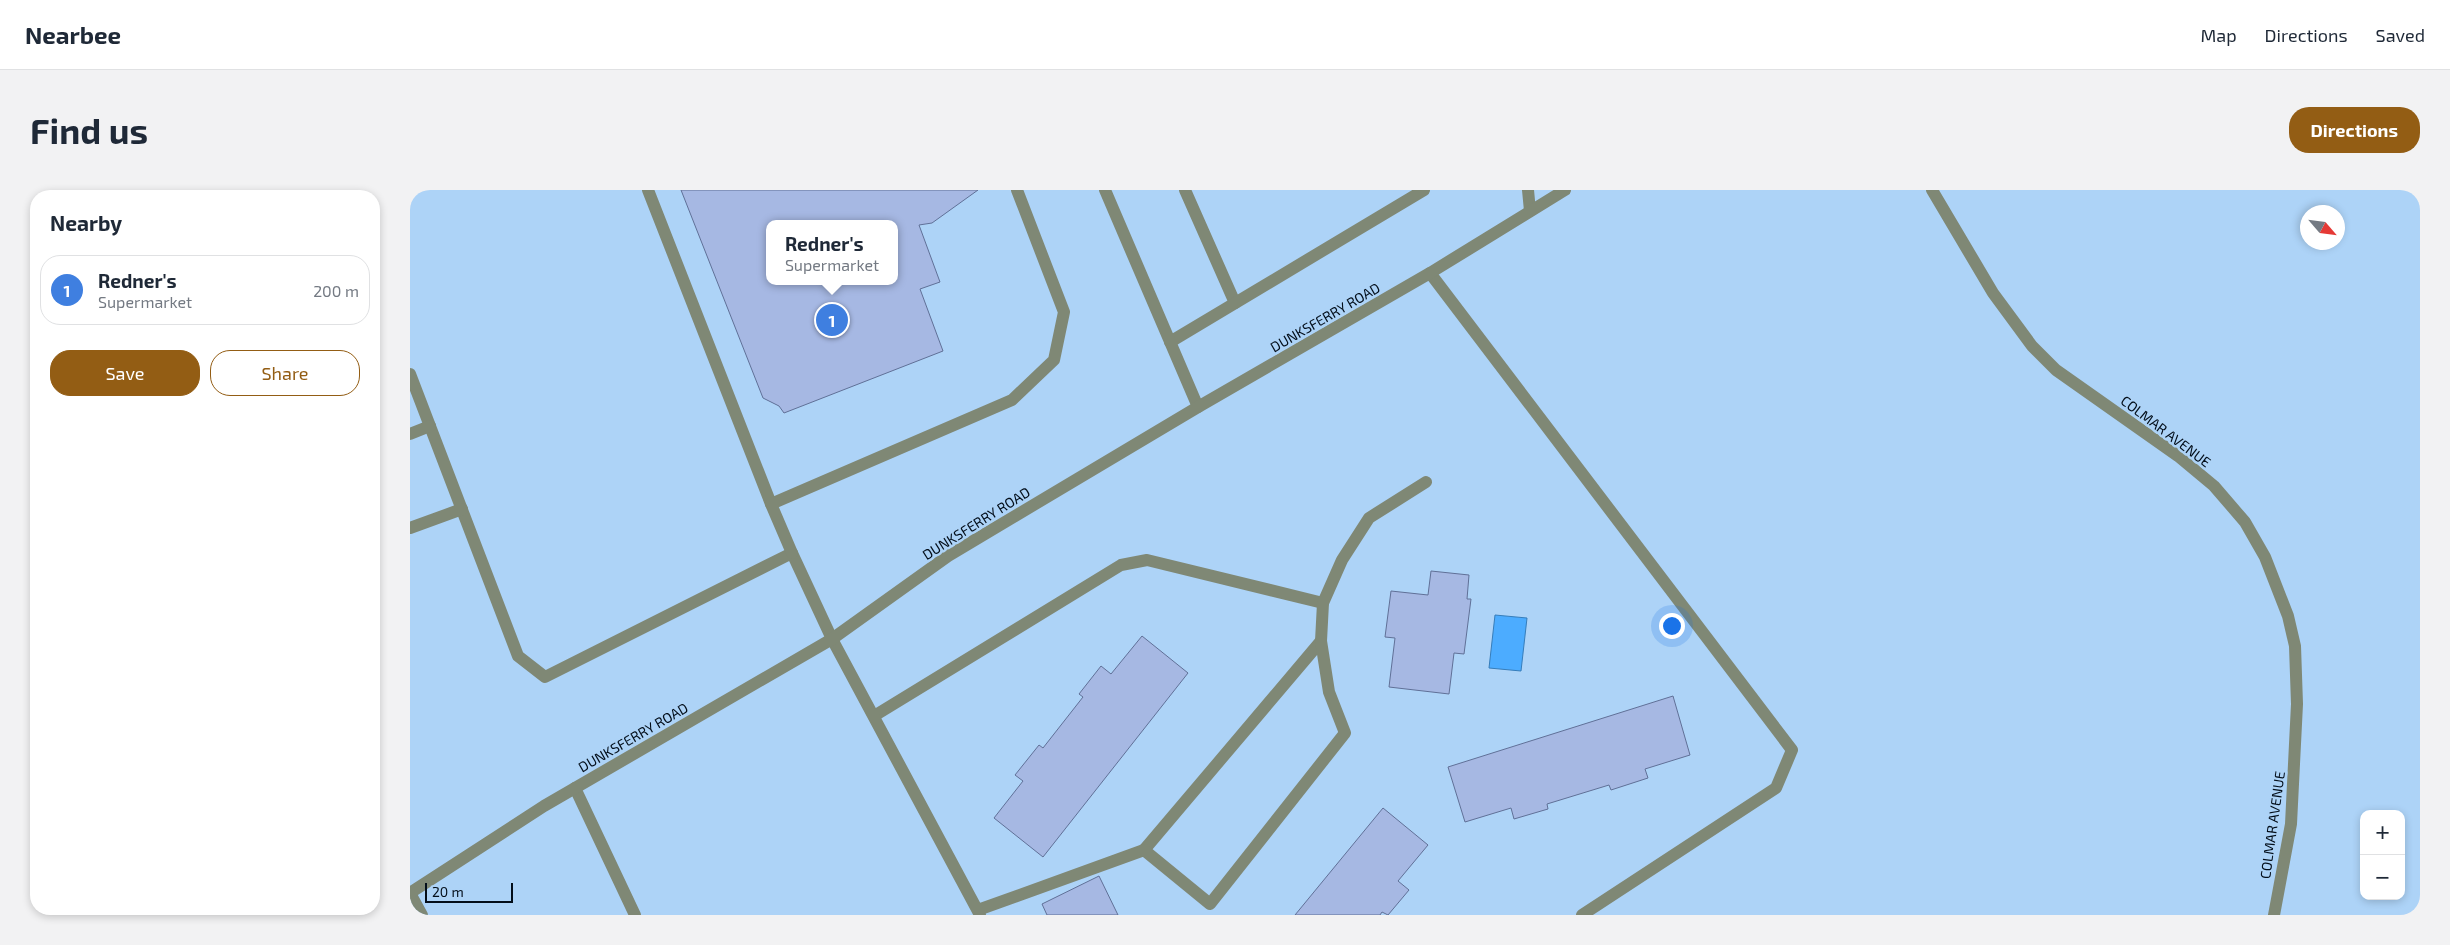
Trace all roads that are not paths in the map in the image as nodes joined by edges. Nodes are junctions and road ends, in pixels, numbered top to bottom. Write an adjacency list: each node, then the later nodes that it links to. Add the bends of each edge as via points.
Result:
1 (648, 190): 18 (street)
2 (1017, 190): 18 (street, via 1064,312 1054,360 1012,400)
3 (1105, 190): 12 (street)
4 (1185, 190): 11 (street)
5 (1424, 190): 11 (street)
6 (1528, 190): 9 (street)
7 (1565, 190): 9 (street, DUNKSFERRY ROAD)
8 (1932, 190): 33 (street, COLMAR AVENUE, via 1993,293 2032,346 2056,370 2178,456 2214,486 2245,522 2265,556 2288,616 2294,646 2297,704 2290,824)
9 (1530, 211): 10 (street, DUNKSFERRY ROAD)
10 (1430, 273): 14 (street, DUNKSFERRY ROAD); 32 (street, via 1792,750 1776,788)
11 (1235, 303): 12 (street)
12 (1170, 342): 14 (street)
13 (410, 374): 15 (street)
14 (1198, 407): 23 (street, DUNKSFERRY ROAD, via 948,556)
15 (430, 426): 16 (street); 19 (street)
16 (410, 434)
17 (1426, 482): 22 (street, via 1369,518 1342,560)
18 (771, 504): 21 (street)
19 (462, 509): 20 (street); 21 (street, via 518,656 546,677)
20 (410, 528)
21 (792, 553): 23 (street)
22 (1323, 603): 24 (street); 25 (street, via 1147,560 1121,565)
23 (832, 639): 25 (street); 26 (street, DUNKSFERRY ROAD)
24 (1321, 641): 27 (street); 27 (street, via 1329,692 1345,733 1210,904)
25 (874, 716): 29 (street)
26 (575, 788): 28 (street, DUNKSFERRY ROAD); 31 (street)
27 (1144, 850): 29 (street)
28 (410, 893): 30 (street)
29 (979, 913)
30 (422, 915)
31 (635, 915)
32 (1582, 915)
33 (2274, 915)

